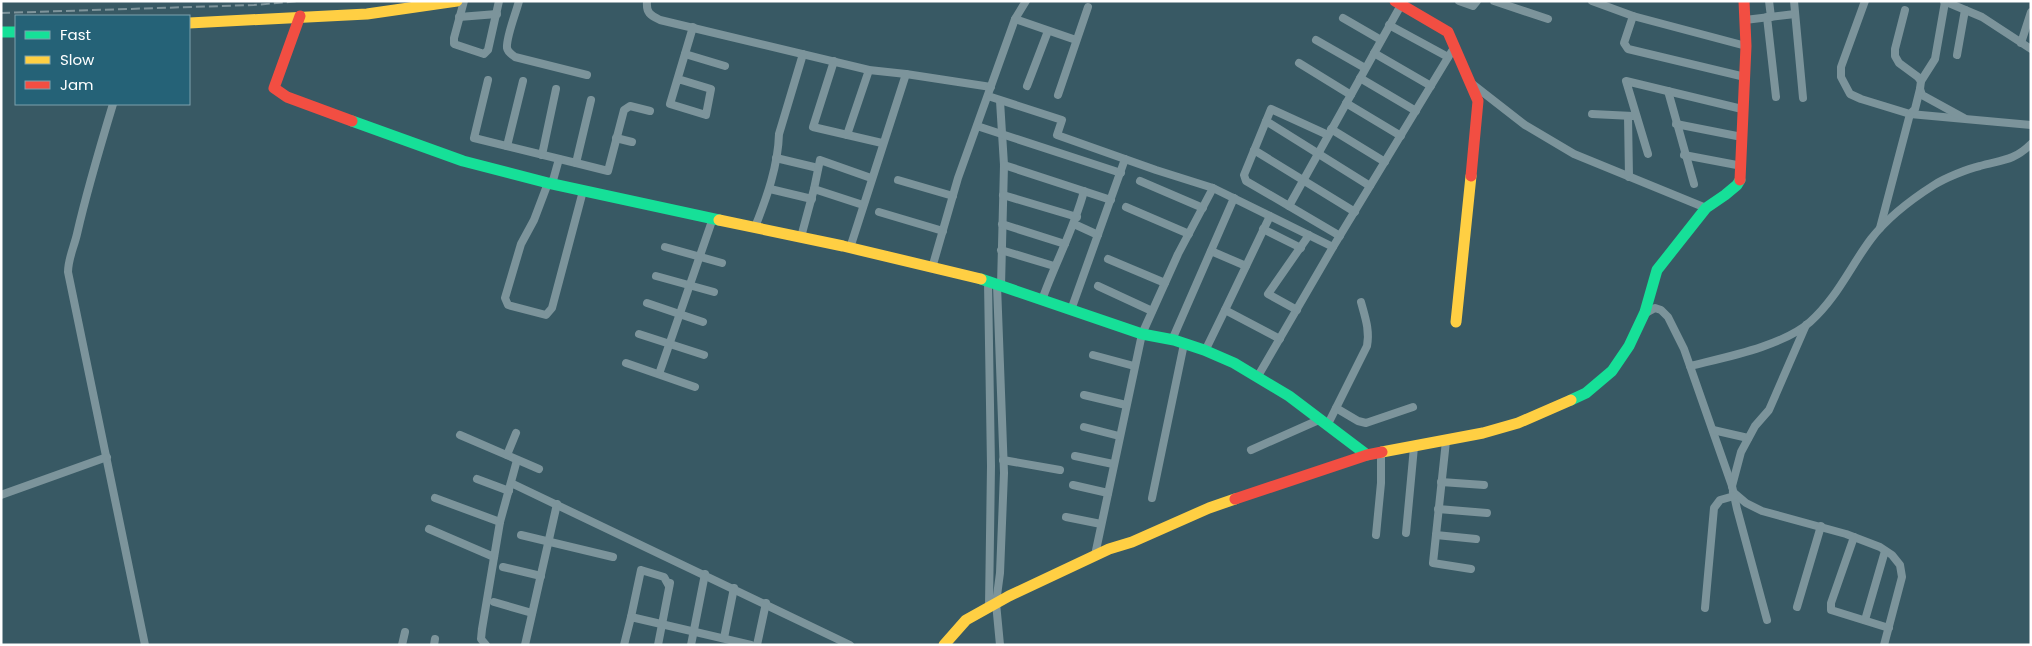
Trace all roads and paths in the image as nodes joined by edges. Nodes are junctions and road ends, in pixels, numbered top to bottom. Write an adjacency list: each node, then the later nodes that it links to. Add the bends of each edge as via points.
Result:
1 (457, 1): 23 (street, via 367,14)
2 (464, 1): 25 (street)
3 (500, 1): 21 (street)
4 (519, 1): 55 (street, via 508,39 509,52 515,57)
5 (647, 1): 33 (street, via 649,15)
6 (1026, 1): 28 (street)
7 (1460, 1): 8 (street, via 1473,6)
8 (1478, 1)
9 (1494, 1): 29 (street)
10 (1592, 1): 24 (street)
11 (1744, 1): 30 (street)
12 (1769, 1): 26 (street)
13 (1794, 1): 22 (street)
14 (1865, 1): 81 (street, via 1841,67 1841,77 1850,94)
15 (1944, 2): 19 (street); 62 (street, via 1935,59)
16 (1398, 3): 32 (street); 41 (street, via 1448,32)
17 (1088, 7): 37 (street)
18 (1905, 10): 62 (street, via 1895,56 1918,77)
19 (1964, 10): 40 (street, via 1982,17); 47 (street)
20 (2031, 12): 40 (street)
21 (497, 14): 25 (street); 25 (street, via 488,50 484,54 454,44)
22 (1795, 14): 26 (street); 72 (street)
23 (300, 16): 31 (street); 118 (street, via 274,88 278,92 463,161)
24 (1634, 16): 42 (street); 56 (street, via 1624,43 1628,49)
25 (459, 17)
26 (1769, 17): 30 (street); 71 (street)
27 (1343, 18): 39 (street)
28 (1014, 19): 34 (street); 65 (street)
29 (1548, 19)
30 (1745, 20): 42 (street)
31 (190, 23)
32 (1389, 25): 39 (street); 48 (street)
33 (693, 27): 45 (street); 46 (street)
34 (1048, 31): 37 (street); 63 (street)
35 (1, 32): 36 (street)
36 (15, 32)
37 (1076, 40): 68 (street)
38 (1316, 40): 52 (street)
39 (1381, 40): 44 (street)
40 (2021, 43): 43 (street)
41 (1455, 46): 48 (street); 61 (street)
42 (1746, 46): 56 (street)
43 (2031, 49)
44 (1374, 53): 52 (street); 64 (street)
45 (685, 54): 51 (street); 58 (street)
46 (803, 54): 49 (street); 104 (street, via 779,134)
47 (1957, 55)
48 (1448, 57): 64 (street)
49 (834, 61): 53 (street); 91 (street, via 813,126)
50 (1299, 64): 69 (street)
51 (725, 66)
52 (1365, 68): 57 (street)
53 (869, 70): 54 (street); 91 (street)
54 (906, 74): 65 (street); 96 (street)
55 (587, 75)
56 (1745, 77): 77 (street)
57 (1360, 78): 69 (street); 79 (street)
58 (678, 79): 58 (street, via 670,104 706,115 711,89)
59 (488, 80): 98 (street, via 474,138)
60 (523, 81): 98 (street)
61 (1470, 82): 113 (street, via 1555,144); 180 (street, via 1478,101 1478,115)
62 (1920, 85): 81 (street, via 1915,109); 84 (street, via 1926,98)
63 (1027, 86)
64 (1431, 86): 79 (street)
65 (991, 87): 70 (street)
66 (556, 89): 100 (street)
67 (1668, 91): 77 (street); 83 (street, via 1626,81); 86 (street)
68 (1058, 95)
69 (1350, 95): 75 (street)
70 (988, 96): 74 (street); 88 (street)
71 (1776, 97)
72 (1803, 98)
73 (592, 100): 108 (street)
74 (1000, 101): 90 (street); 106 (street, via 1062,120 1057,135)
75 (1346, 103): 89 (street); 92 (street)
76 (114, 105): 215 (street, via 89,181 68,263)
77 (1742, 109): 93 (street)
78 (650, 111): 94 (street, via 626,107)
79 (1416, 111): 92 (street)
80 (1592, 114): 82 (street)
81 (1910, 114): 84 (street); 144 (street)
82 (1628, 116): 83 (street); 113 (street)
83 (1637, 117): 102 (street)
84 (1968, 120): 87 (street)
85 (1266, 121): 89 (street, via 1271,109); 99 (street); 101 (street)
86 (1676, 124): 93 (street); 103 (street)
87 (2031, 125)
88 (978, 126): 90 (street); 127 (street)
89 (1330, 132): 101 (street); 107 (street)
90 (1002, 134): 109 (street); 112 (street)
91 (847, 135): 96 (street)
92 (1401, 136): 107 (street)
93 (1742, 137): 110 (street)
94 (616, 138): 95 (street); 108 (street, via 608,171)
95 (632, 142)
96 (882, 144): 114 (street)
97 (2031, 144): 144 (street, via 2010,160 1978,166 1936,183)
98 (507, 146): 100 (street)
99 (1254, 150): 117 (street); 132 (street, via 1244,175 1246,181)
100 (542, 154): 105 (street)
101 (1318, 154): 117 (street); 120 (street)
102 (1648, 154)
103 (1684, 155): 110 (street); 119 (street)
104 (776, 158): 111 (street); 122 (street)
105 (559, 159): 108 (street); 118 (street)
106 (1125, 159): 112 (street); 121 (street)
107 (1385, 162): 120 (street)
108 (576, 163)
109 (1004, 165): 125 (street); 126 (street)
110 (1742, 166): 135 (street, via 1737,185)
111 (818, 168): 114 (street, via 820,160); 123 (street)
112 (1120, 173): 130 (street)
113 (1630, 177): 135 (street)
114 (871, 178): 131 (street)
115 (898, 180): 127 (street)
116 (1140, 180): 134 (street)
117 (1303, 180): 132 (street); 137 (street)
118 (550, 184): 124 (street); 124 (street, via 521,244 505,298 508,305 546,315 552,308)
119 (1694, 184)
120 (1370, 186): 137 (street)
121 (1213, 188): 128 (street); 134 (street)
122 (770, 189): 129 (street); 142 (street)
123 (814, 190): 129 (street); 131 (street)
124 (583, 191): 139 (street)
125 (1084, 192): 130 (street); 140 (street)
126 (1003, 195): 140 (street); 141 (street)
127 (953, 196): 145 (street)
128 (1234, 198): 138 (street); 157 (street)
129 (812, 199): 150 (street)
130 (1111, 200): 147 (street)
131 (863, 205): 154 (street)
132 (1289, 206): 149 (street)
133 (1126, 207): 146 (street)
134 (1203, 208): 146 (street)
135 (1706, 208): 178 (street, via 1657,270)
136 (879, 212): 145 (street)
137 (1355, 212): 149 (street)
138 (1270, 216): 143 (street); 148 (street)
139 (713, 218): 142 (street); 158 (street)
140 (1076, 221): 147 (street); 151 (street)
141 (1002, 224): 151 (street); 156 (street)
142 (756, 227): 150 (street)
143 (1263, 228): 155 (street); 162 (street)
144 (1879, 230): 181 (street, via 1836,293)
145 (943, 231): 163 (street)
146 (1189, 234): 165 (street)
147 (1098, 235): 173 (street)
148 (1309, 235): 153 (street); 155 (street)
149 (1340, 236): 153 (street)
150 (802, 237): 154 (street)
151 (1065, 244): 161 (street)
152 (665, 247): 158 (street)
153 (1333, 247): 176 (street)
154 (850, 248): 163 (street)
155 (1301, 248): 176 (street, via 1268,294)
156 (1002, 250): 161 (street); 166 (street)
157 (1211, 250): 162 (street); 185 (street)
158 (699, 257): 160 (street); 167 (street)
159 (1108, 259): 165 (street)
160 (722, 263)
161 (1054, 266): 170 (street)
162 (1246, 266): 175 (street)
163 (932, 268): 166 (street)
164 (656, 276): 167 (street)
165 (1165, 283): 174 (street)
166 (996, 284): 170 (street); 217 (street); 257 (street, via 991,466)
167 (689, 285): 169 (street); 177 (street)
168 (1098, 286): 174 (street)
169 (714, 292)
170 (1042, 300): 173 (street)
171 (1361, 302): 200 (street, via 1369,337 1367,346)
172 (647, 303): 177 (street)
173 (1071, 310): 183 (street)
174 (1152, 310): 183 (street)
175 (1225, 310): 184 (street); 188 (street)
176 (1297, 310): 184 (street)
177 (679, 314): 179 (street); 186 (street)
178 (1643, 315): 193 (street, via 1656,308 1668,317); 208 (street, via 1623,357 1586,393 1518,424)
179 (703, 322)
180 (1456, 322)
181 (1806, 325): 193 (street, via 1762,346); 207 (street, via 1769,410)
182 (639, 334): 186 (street)
183 (1142, 334): 185 (street); 192 (street)
184 (1280, 338): 195 (street)
185 (1172, 340): 187 (street)
186 (669, 344): 189 (street); 194 (street)
187 (1184, 344): 188 (street); 230 (street)
188 (1205, 350): 195 (street)
189 (704, 355)
190 (1093, 355): 192 (street)
191 (626, 363): 194 (street)
192 (1134, 366): 198 (street)
193 (1690, 366): 203 (street)
194 (659, 374): 196 (street)
195 (1258, 376): 201 (street)
196 (695, 387)
197 (1084, 395): 198 (street)
198 (1126, 405): 206 (street)
199 (1413, 407): 200 (street, via 1366,424)
200 (1336, 408): 201 (street)
201 (1324, 421): 210 (street); 212 (street)
202 (1084, 427): 206 (street)
203 (1712, 430): 207 (street); 226 (street)
204 (516, 433): 213 (street)
205 (460, 435): 213 (street)
206 (1119, 436): 218 (street)
207 (1748, 438): 226 (street, via 1741,452)
208 (1446, 441): 209 (street); 222 (street)
209 (1414, 447): 211 (street); 239 (street)
210 (1251, 450)
211 (1381, 452): 212 (street); 241 (street)
212 (1367, 454): 247 (street, via 1226,502)
213 (507, 455): 216 (street)
214 (1075, 456): 218 (street)
215 (107, 457): 228 (street); 269 (street)
216 (517, 460): 219 (street); 224 (street)
217 (1003, 460): 220 (street); 257 (street, via 1000,573)
218 (1114, 464): 227 (street)
219 (539, 469)
220 (1060, 470)
221 (477, 480): 224 (street)
222 (1441, 482): 223 (street); 232 (street)
223 (1484, 484)
224 (511, 485): 231 (street); 235 (street)
225 (1073, 485): 227 (street)
226 (1733, 491): 237 (street, via 1762,511); 259 (street, via 1714,508); 262 (street)
227 (1108, 493): 236 (street)
228 (1, 495)
229 (435, 498): 235 (street)
230 (1152, 498)
231 (557, 504): 245 (street); 252 (street)
232 (1438, 509): 233 (street); 242 (street)
233 (1487, 513)
234 (1066, 517): 236 (street)
235 (500, 522): 248 (street)
236 (1101, 524): 247 (street)
237 (1821, 526): 243 (street); 258 (street)
238 (428, 529): 248 (street)
239 (1406, 533)
240 (521, 535): 245 (street)
241 (1376, 535)
242 (1436, 535): 244 (street); 251 (street, via 1433,564)
243 (1854, 537): 246 (street); 263 (street, via 1831,610)
244 (1476, 539)
245 (548, 541): 249 (street); 253 (street)
246 (1885, 551): 263 (street); 265 (street, via 1900,566 1902,577)
247 (1095, 555): 257 (street)
248 (494, 557): 271 (street, via 481,639)
249 (613, 557)
250 (503, 567): 253 (street)
251 (1471, 569)
252 (705, 574): 254 (street); 267 (street)
253 (540, 576): 260 (street)
254 (734, 588): 256 (street); 268 (street)
255 (494, 602): 260 (street)
256 (766, 603): 277 (street); 278 (street)
257 (992, 605): 279 (street, via 966,620); 280 (street)
258 (1797, 607)
259 (1705, 608)
260 (532, 613): 272 (street)
261 (631, 617): 264 (street); 264 (street, via 641,570 664,576 670,582); 273 (street)
262 (1767, 620)
263 (1865, 620): 265 (street)
264 (663, 624): 267 (street); 274 (street)
265 (1889, 628): 281 (street)
266 (405, 632): 270 (street)
267 (694, 632): 268 (street); 275 (street)
268 (724, 638): 276 (street)
269 (145, 645)
270 (402, 645)
271 (486, 645)
272 (525, 645)
273 (624, 645)
274 (658, 645)
275 (691, 645)
276 (751, 645)
277 (756, 645)
278 (850, 645)
279 (944, 645)
280 (1000, 645)
281 (1884, 645)

